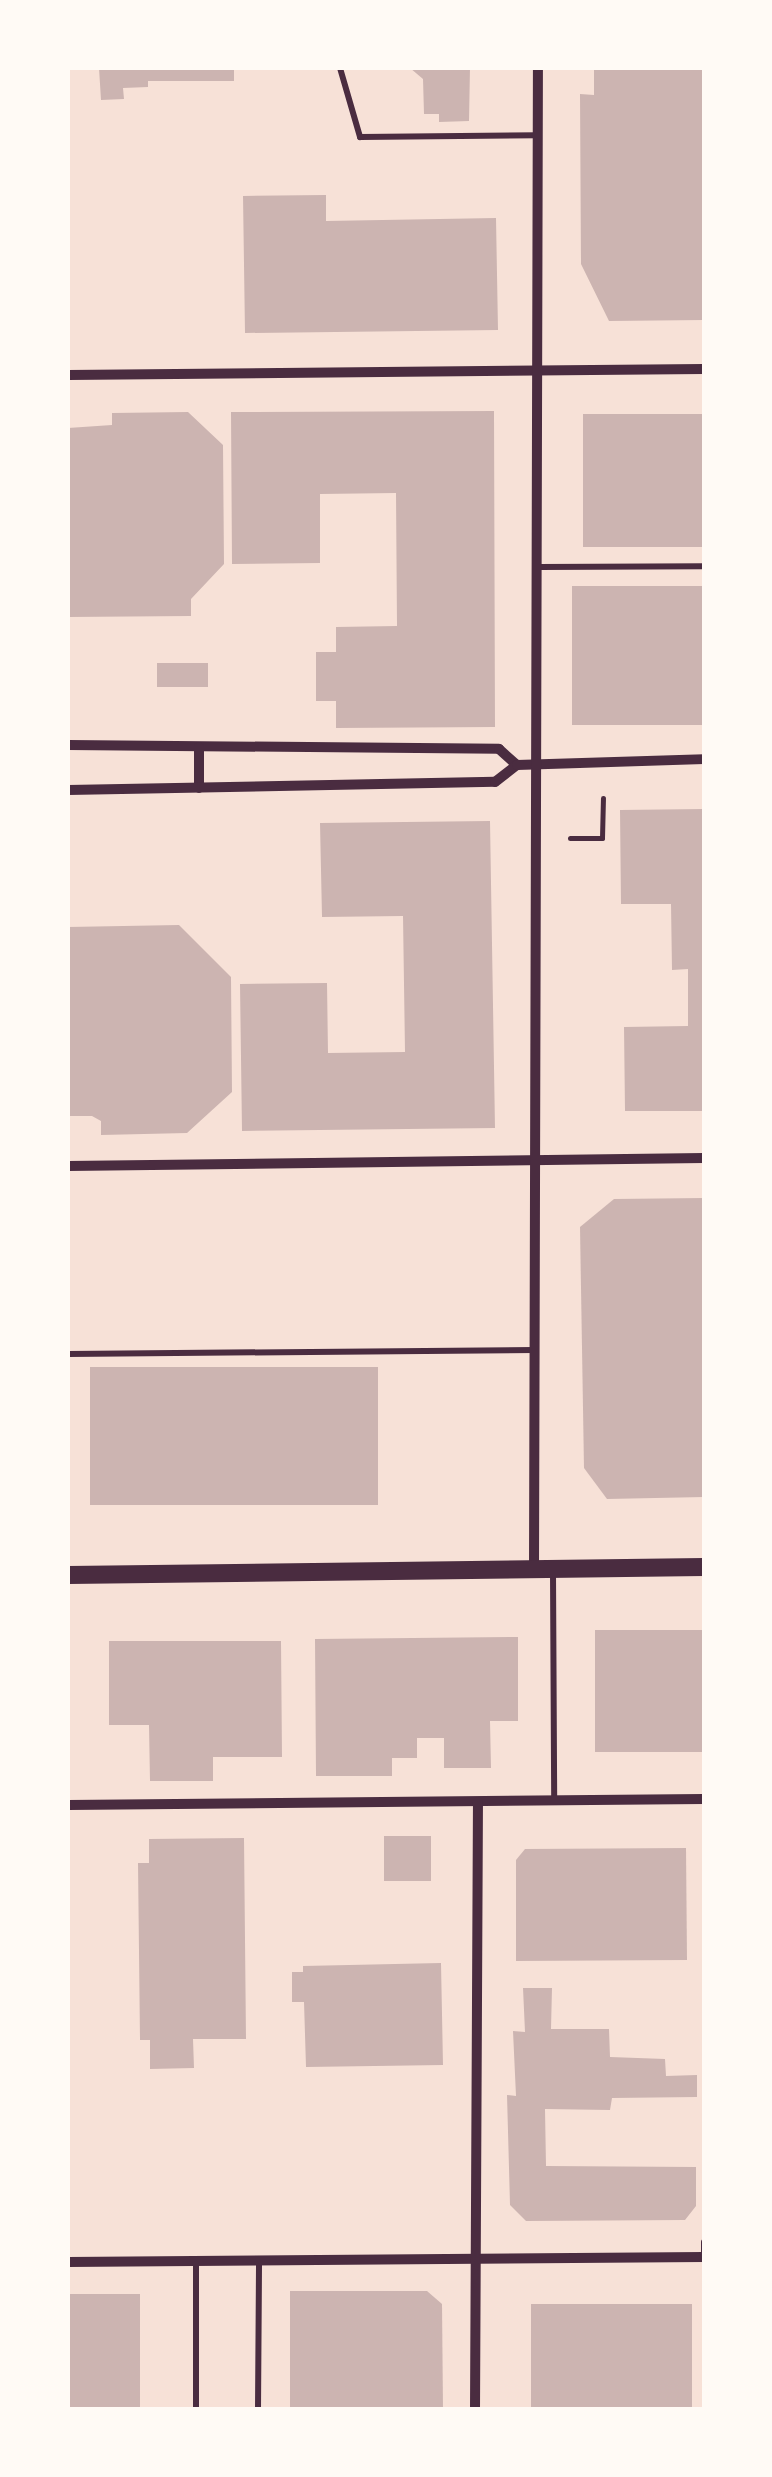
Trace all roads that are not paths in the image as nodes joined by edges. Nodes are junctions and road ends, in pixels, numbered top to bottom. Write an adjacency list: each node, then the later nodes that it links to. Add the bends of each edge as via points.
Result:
1 (340, 68): 3 (lane, via 360,137)
2 (538, 68): 3 (street)
3 (538, 135): 5 (street)
4 (704, 368): 5 (street)
5 (539, 370): 6 (street); 8 (street)
6 (68, 374)
7 (704, 566): 8 (lane)
8 (539, 567): 12 (street)
9 (68, 745): 10 (street)
10 (199, 746): 13 (street, via 499,750); 14 (street)
11 (704, 760): 12 (street)
12 (538, 763): 13 (street); 17 (street)
13 (517, 765): 14 (street, via 495,782)
14 (199, 788): 15 (street)
15 (68, 790)
16 (704, 1158): 17 (street)
17 (536, 1160): 18 (street); 19 (street)
18 (68, 1166)
19 (534, 1350): 20 (lane); 22 (street)
20 (68, 1354)
21 (704, 1567): 22 (street)
22 (543, 1569): 23 (street); 25 (lane)
23 (68, 1575)
24 (704, 1799): 25 (street)
25 (554, 1801): 26 (street)
26 (478, 1802): 27 (street); 30 (street)
27 (68, 1805)
28 (704, 2242): 29 (lane)
29 (704, 2258): 30 (street)
30 (476, 2260): 33 (street); 36 (street)
31 (68, 2262): 32 (street)
32 (196, 2262): 33 (street); 34 (lane)
33 (259, 2262): 35 (lane)
34 (196, 2410)
35 (258, 2410)
36 (475, 2410)

